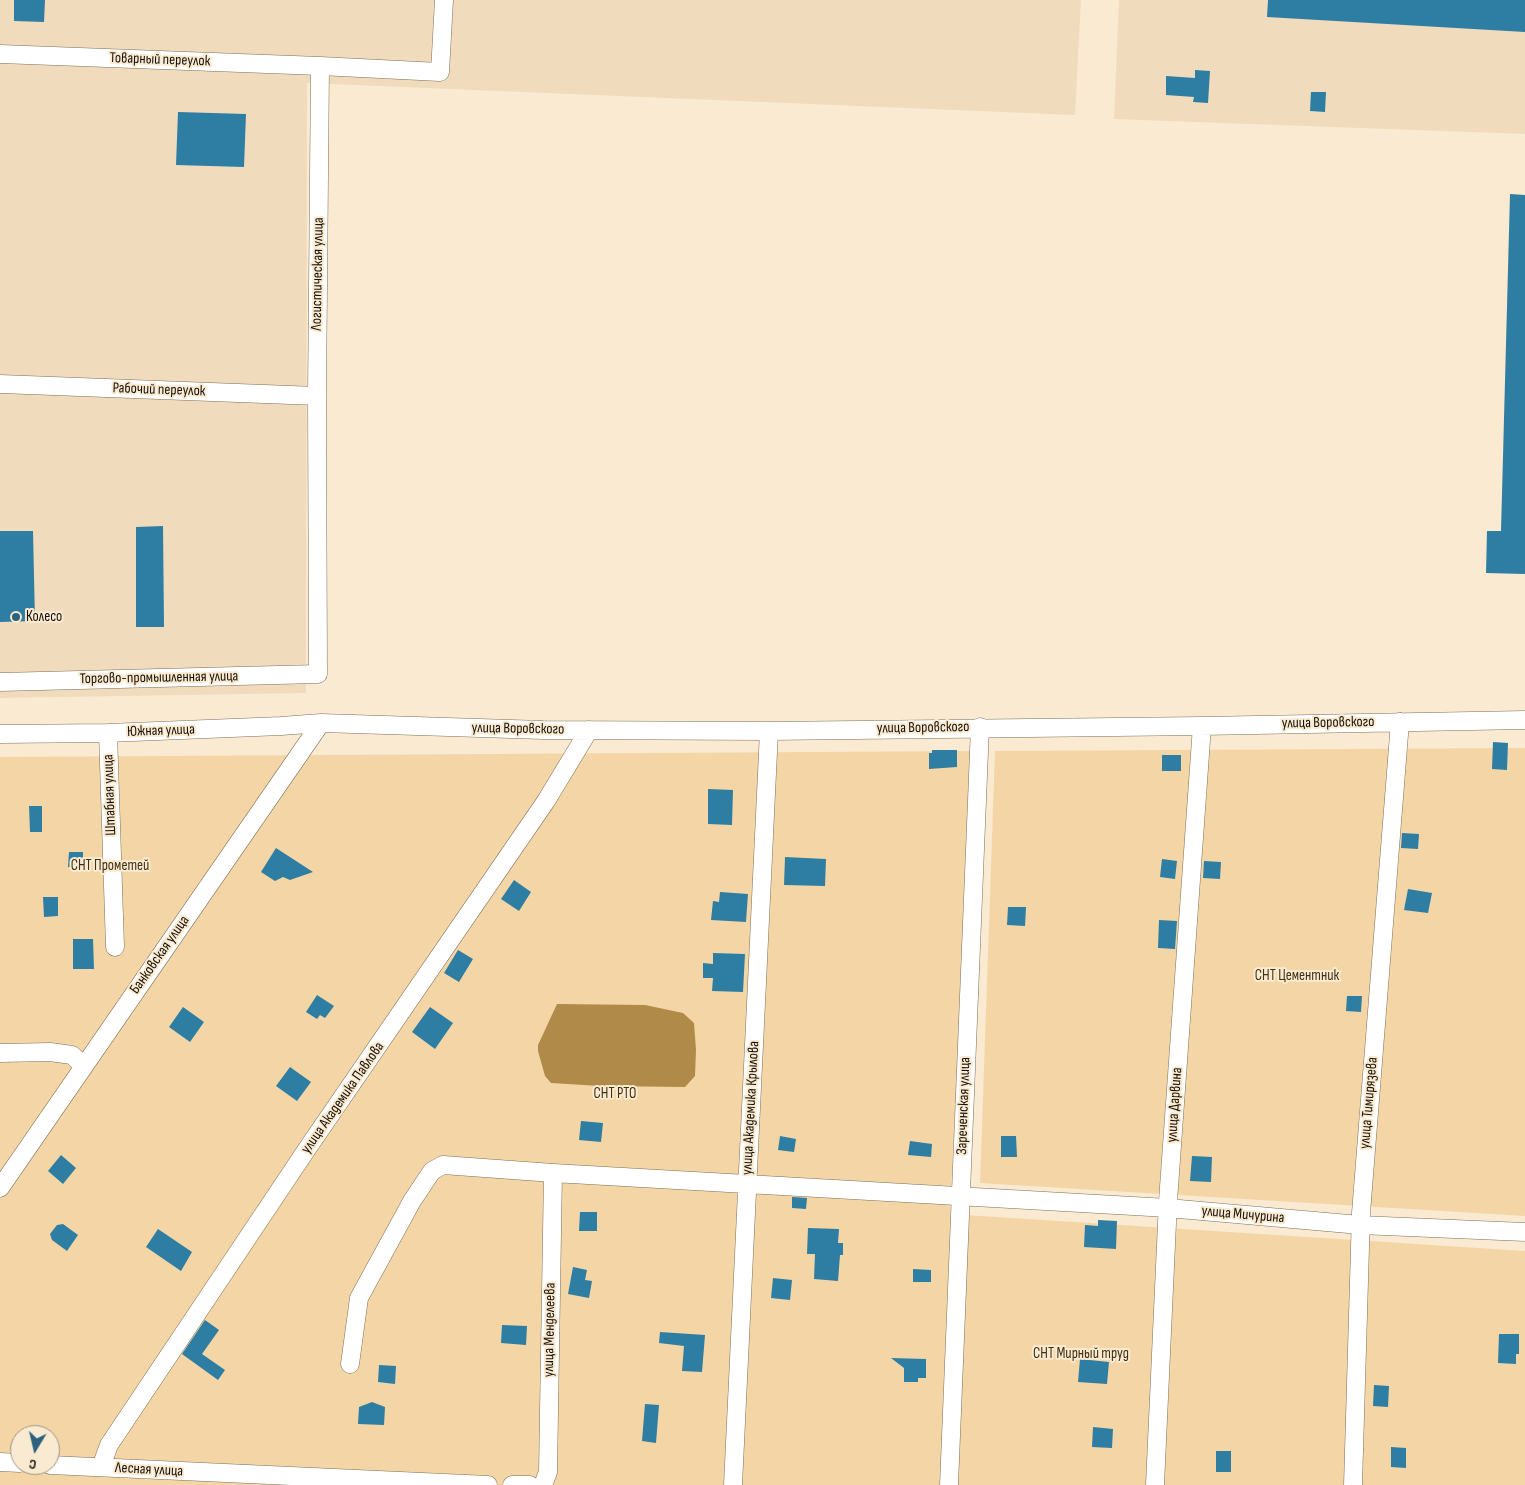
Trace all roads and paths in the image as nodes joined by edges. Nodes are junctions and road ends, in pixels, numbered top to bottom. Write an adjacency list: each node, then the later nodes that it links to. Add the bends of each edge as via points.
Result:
1 (444, 0): 3 (street, via 440,72)
2 (0, 54): 3 (street, Товарный переулок)
3 (320, 66): 5 (street, Логистическая улица)
4 (0, 384): 5 (street, Рабочий переулок)
5 (317, 396): 6 (street, Логистическая улица)
6 (318, 674): 7 (street, Торгово-промышленная улица)
7 (0, 682)
8 (1525, 720): 9 (street, улица Воровского)
9 (1400, 722): 11 (street, улица Воровского); 25 (street, улица Тимирязева)
10 (321, 723): 13 (street, улица Воровского); 15 (street, Южная улица); 19 (street, Банковская улица)
11 (1202, 726): 12 (street, улица Воровского); 24 (street, улица Дарвина)
12 (980, 727): 14 (street, улица Воровского); 23 (street, Зареченская улица)
13 (589, 730): 14 (street, улица Воровского); 29 (street, улица Академика Павлова, via 546,801 309,1146 109,1446)
14 (769, 731): 21 (street, улица Академика Крылова)
15 (108, 732): 16 (street, Южная улица); 17 (street, Штабная улица)
16 (0, 734)
17 (115, 947)
18 (0, 1053): 19 (street, via 72,1055)
19 (84, 1066): 22 (street, Банковская улица)
20 (553, 1173): 21 (street, улица Мичурина); 27 (street, улица Мичурина, via 443,1165 432,1171 401,1218 359,1298); 33 (street, улица Менделеева, via 548,1472)
21 (748, 1184): 23 (street, улица Мичурина); 34 (street, улица Академика Крылова)
22 (0, 1188)
23 (960, 1196): 24 (street, улица Мичурина); 35 (street, Зареченская улица)
24 (1168, 1208): 25 (street, улица Мичурина); 36 (street, улица Дарвина)
25 (1360, 1225): 26 (street, улица Мичурина); 37 (street, улица Тимирязева)
26 (1525, 1232)
27 (350, 1364)
28 (60, 1465): 29 (street, Лесная улица)
29 (101, 1467): 30 (street, Лесная улица)
30 (488, 1485)
31 (512, 1485): 32 (street)
32 (530, 1485)
33 (543, 1485)
34 (733, 1485)
35 (949, 1485)
36 (1155, 1485)
37 (1353, 1485)

